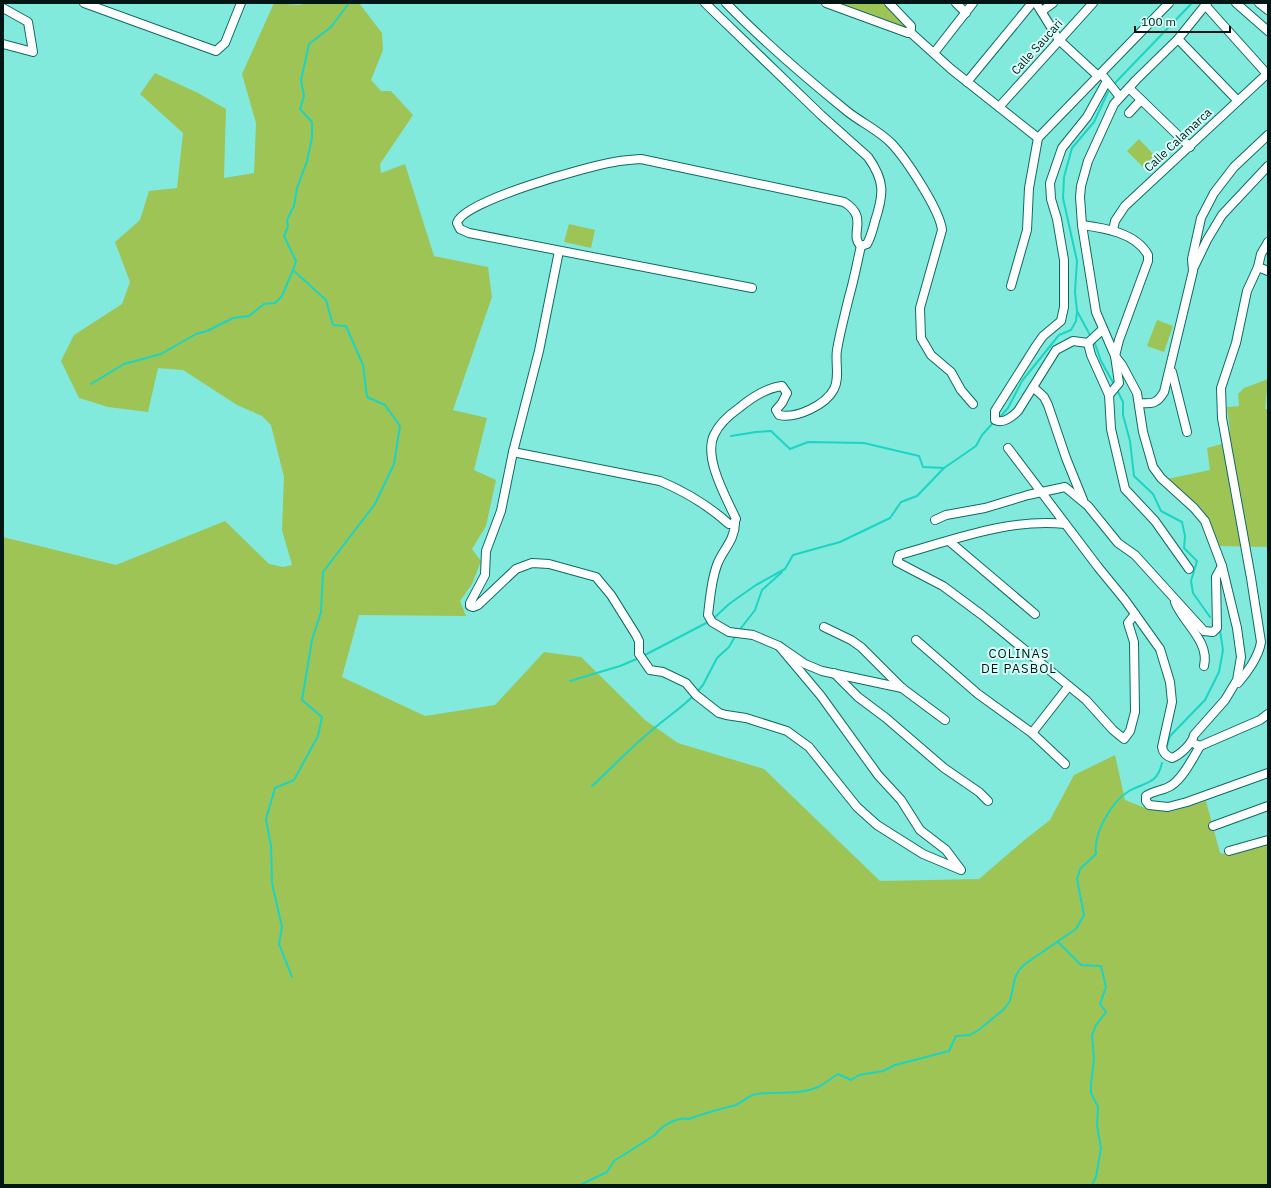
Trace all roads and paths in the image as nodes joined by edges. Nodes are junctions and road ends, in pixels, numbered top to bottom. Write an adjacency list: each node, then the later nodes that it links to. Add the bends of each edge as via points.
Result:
1 (84, 3): 2 (street, via 216,51 225,43)
2 (240, 3)
3 (705, 3): 44 (street, via 874,165 881,180 882,197 867,244)
4 (726, 3): 58 (street, via 745,23 847,111 892,144 920,182 942,230 920,308 921,338 931,355 951,372)
5 (826, 3): 22 (street, via 905,34)
6 (889, 3): 22 (street, via 911,26)
7 (956, 3): 20 (street)
8 (974, 3): 20 (street)
9 (1032, 3): 30 (street)
10 (1036, 3): 19 (street)
11 (1053, 3): 19 (street)
12 (1093, 3): 24 (street, Calle Saucari)
13 (1169, 3): 28 (street)
14 (1236, 3): 21 (street)
15 (1259, 3): 18 (street)
16 (1206, 4): 23 (street); 27 (street)
17 (3, 8): 25 (street, via 28,22 33,52)
18 (1268, 10)
19 (1042, 11): 24 (street)
20 (966, 13): 26 (street)
21 (1268, 31)
22 (910, 32): 26 (street)
23 (1178, 39): 31 (street); 34 (street)
24 (1059, 40): 28 (street); 35 (street, Calle Saucari)
25 (3, 44)
26 (934, 53): 30 (street)
27 (1267, 73): 34 (street, Calle Calamarca)
28 (1099, 75): 29 (street); 38 (street)
29 (1107, 81): 32 (street); 55 (street, via 1087,117 1062,148 1050,183 1064,260 1063,316 1058,325 1043,336 1036,346 995,411 995,420 999,422 1011,418 1018,412)
30 (967, 82): 35 (street)
31 (1129, 88): 32 (street); 33 (street)
32 (1120, 97): 41 (street, via 1114,104 1083,175 1080,197)
33 (1141, 100): 36 (street); 39 (street)
34 (1238, 101): 39 (street, Calle Calamarca)
35 (999, 107): 38 (street)
36 (1129, 113)
37 (1268, 135): 47 (street, via 1234,167 1206,206 1196,240)
38 (1038, 138): 49 (street, via 1030,183 1027,230)
39 (1190, 147): 42 (street, Calle Calamarca, via 1119,213)
40 (1268, 166): 47 (street, via 1222,215)
41 (1082, 226): 42 (street); 51 (street, via 1095,308)
42 (1113, 230): 53 (street, via 1139,244 1148,255)
43 (1268, 242): 46 (street, via 1261,254)
44 (861, 246): 45 (street, via 857,237 858,219 855,210 844,202 641,159 594,166 513,190 466,212 458,219 458,226 464,231); 65 (street, via 843,317 837,351 836,385 830,395 806,412 784,416 779,415 776,410 787,393 782,386 776,387 754,396 745,403 719,426 714,436 714,464 723,495 736,519)
45 (559, 251): 50 (street); 61 (street, via 539,351)
46 (1258, 267): 48 (street); 80 (street, via 1247,292 1236,343 1221,388 1222,418 1260,642 1250,666)
47 (1193, 271): 54 (street)
48 (1268, 271)
49 (1011, 286)
50 (752, 288)
51 (1103, 329): 52 (street); 53 (street)
52 (1088, 343): 55 (street, via 1073,341 1056,350); 56 (street)
53 (1115, 356): 56 (street, via 1119,383); 57 (street, via 1131,380)
54 (1171, 369): 57 (street, via 1164,392 1157,402); 59 (street)
55 (1033, 387): 63 (street, via 1044,397 1048,405 1075,482)
56 (1109, 395): 69 (street, via 1111,429 1125,489 1156,521)
57 (1139, 403): 68 (street, via 1143,432 1153,467 1161,478 1200,514)
58 (973, 404)
59 (1187, 432)
60 (1008, 448): 62 (street)
61 (513, 452): 65 (street, via 660,481 714,511 729,524); 75 (street, via 501,511 486,551 485,575 470,606 478,605 516,569 532,563 549,564 596,577 611,595 639,641 639,654 647,668 686,683 696,695 719,713 746,718 787,731 809,747 857,807 877,825 923,854 961,870 946,850 920,830 901,800 878,775 821,696)
62 (1041, 492): 63 (street, via 1065,487); 64 (street, via 985,508 946,515); 66 (street)
63 (1088, 506): 70 (street, via 1114,539 1135,555)
64 (935, 520)
65 (735, 523): 75 (street, via 728,546 717,563 708,615 712,622 729,632 753,635)
66 (1065, 524): 67 (street, via 1026,524 984,531); 72 (street)
67 (949, 541): 71 (street); 78 (street, via 899,555 897,562 943,586)
68 (1222, 566): 70 (street, via 1216,577 1217,628 1213,632 1204,631); 80 (street, via 1240,643 1240,667)
69 (1189, 569)
70 (1173, 595): 76 (street, via 1204,651)
71 (1035, 614)
72 (1135, 614): 78 (street, via 1128,623 1134,642 1134,712 1130,731 1124,739 1086,700); 84 (street, via 1160,649 1170,682 1172,709 1162,742 1163,752 1172,758)
73 (824, 627): 79 (street, via 861,647)
74 (916, 640): 83 (street, via 978,694)
75 (779, 646): 77 (street, via 805,664)
76 (1204, 666)
77 (834, 673): 79 (street); 88 (street, via 858,697)
78 (1068, 687): 83 (street)
79 (902, 688): 82 (street)
80 (1232, 689): 84 (street, via 1194,735)
81 (1268, 714): 85 (street, via 1260,720)
82 (945, 720)
83 (1032, 733): 86 (street)
84 (1192, 741): 85 (street)
85 (1200, 746): 87 (street, via 1173,785 1146,796 1149,805 1168,807 1187,802)
86 (1065, 764)
87 (1268, 773)
88 (988, 801)
89 (1268, 806): 90 (street)
90 (1213, 826)
91 (1268, 840): 92 (street)
92 (1229, 851)

